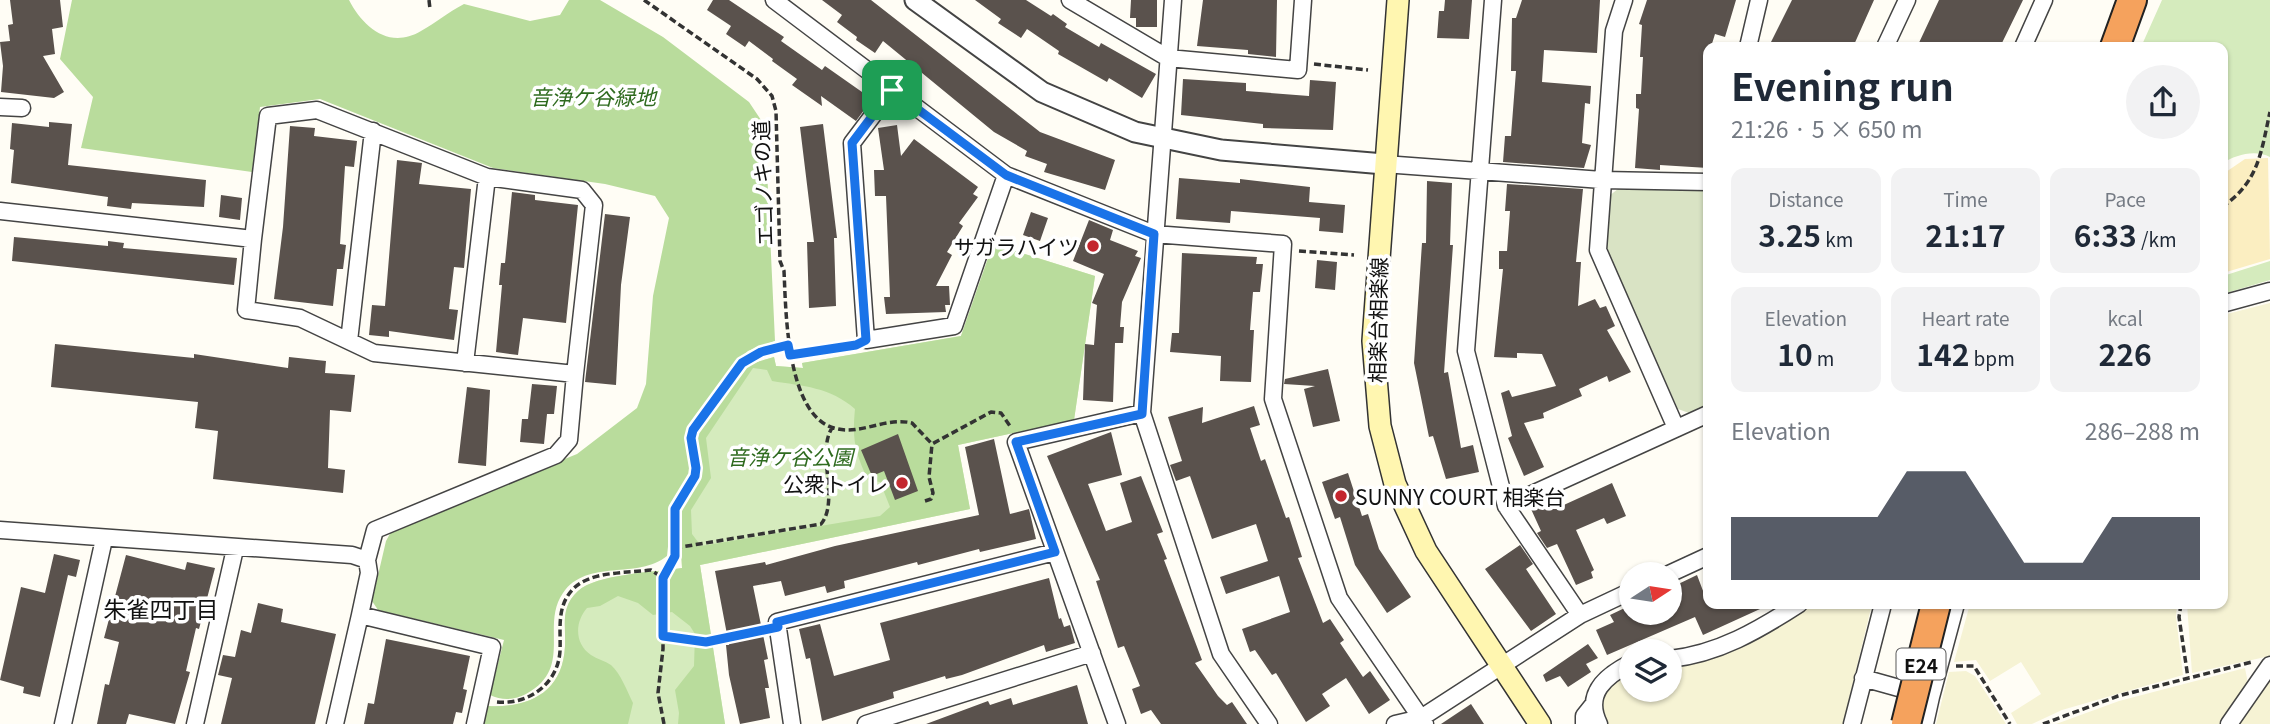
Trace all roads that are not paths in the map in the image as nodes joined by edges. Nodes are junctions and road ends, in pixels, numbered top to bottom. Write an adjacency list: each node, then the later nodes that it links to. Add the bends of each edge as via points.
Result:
1 (774, 0): 18 (street)
2 (915, 0): 22 (street, via 1042,92)
3 (1070, 0): 17 (street)
4 (1173, 0): 17 (street)
5 (1303, 0): 17 (street, via 1298,70)
6 (1398, 0): 23 (main road, 相楽台相楽線)
7 (1493, 0): 24 (street)
8 (1624, 0): 27 (street, via 1614,32)
9 (1759, 0): 13 (street)
10 (1907, 0): 14 (street)
11 (2044, 0): 15 (street)
12 (2132, 0): 16 (highway)
13 (1749, 42)
14 (1887, 42)
15 (2025, 42)
16 (2117, 42)
17 (1168, 58): 22 (street)
18 (892, 90): 25 (street); 25 (street, via 852,143 866,340 954,326)
19 (0, 107): 20 (street)
20 (22, 108)
21 (373, 131): 26 (street); 31 (street, via 317,110 268,116); 34 (street)
22 (1162, 139): 23 (street, via 1221,150); 30 (street)
23 (1384, 164): 24 (street); 58 (main road, 相楽台相楽線, via 1373,341 1387,457 1426,551)
24 (1482, 170): 27 (street); 40 (street, via 1466,351)
25 (1006, 175): 30 (street)
26 (487, 177): 35 (street); 36 (street, via 582,190 594,205)
27 (1602, 180): 28 (street); 39 (street, via 1598,250)
28 (1703, 182)
29 (0, 211): 31 (street)
30 (1154, 234): 37 (street); 63 (street, via 1283,244 1273,398 1339,598)
31 (253, 239): 34 (street, via 246,310 300,318)
32 (2270, 291): 33 (street)
33 (2228, 302)
34 (349, 341): 35 (street, via 374,353)
35 (465, 363): 36 (street)
36 (575, 374): 46 (street, via 569,439 556,455 375,530)
37 (1142, 414): 44 (street, via 1016,442); 71 (street, via 1221,654)
38 (1703, 416): 39 (street)
39 (1676, 428): 40 (street)
40 (1506, 506): 54 (street)
41 (0, 530): 42 (street)
42 (104, 539): 43 (street); 64 (street)
43 (235, 549): 46 (street, via 352,555); 65 (street)
44 (1055, 552): 55 (street); 68 (street, via 777,622)
45 (1703, 558): 47 (street)
46 (366, 560): 53 (street, via 369,572)
47 (1682, 568)
48 (1619, 597): 54 (street)
49 (1791, 609): 56 (street, via 1733,643)
50 (1881, 609): 60 (street)
51 (1935, 609): 77 (highway, E24, bridge)
52 (1955, 609): 61 (street)
53 (360, 615): 66 (street); 67 (street, via 492,647)
54 (1580, 615): 58 (street)
55 (1092, 653): 69 (street); 70 (street)
56 (1682, 657)
57 (2264, 663): 79 (street)
58 (1500, 665): 63 (street); 73 (main road, 相楽台相楽線)
59 (1619, 671): 62 (street, via 1602,682)
60 (1863, 678): 61 (street); 76 (street)
61 (1931, 697): 78 (street)
62 (1592, 706): 74 (street); 75 (street)
63 (1423, 721): 72 (street)
64 (63, 724)
65 (195, 724)
66 (335, 724)
67 (475, 724)
68 (792, 724)
69 (866, 724)
70 (1117, 724)
71 (1269, 724)
72 (1395, 724)
73 (1541, 724)
74 (1584, 724)
75 (1599, 724)
76 (1852, 724)
77 (1906, 724)
78 (1925, 724)
79 (2229, 724)

